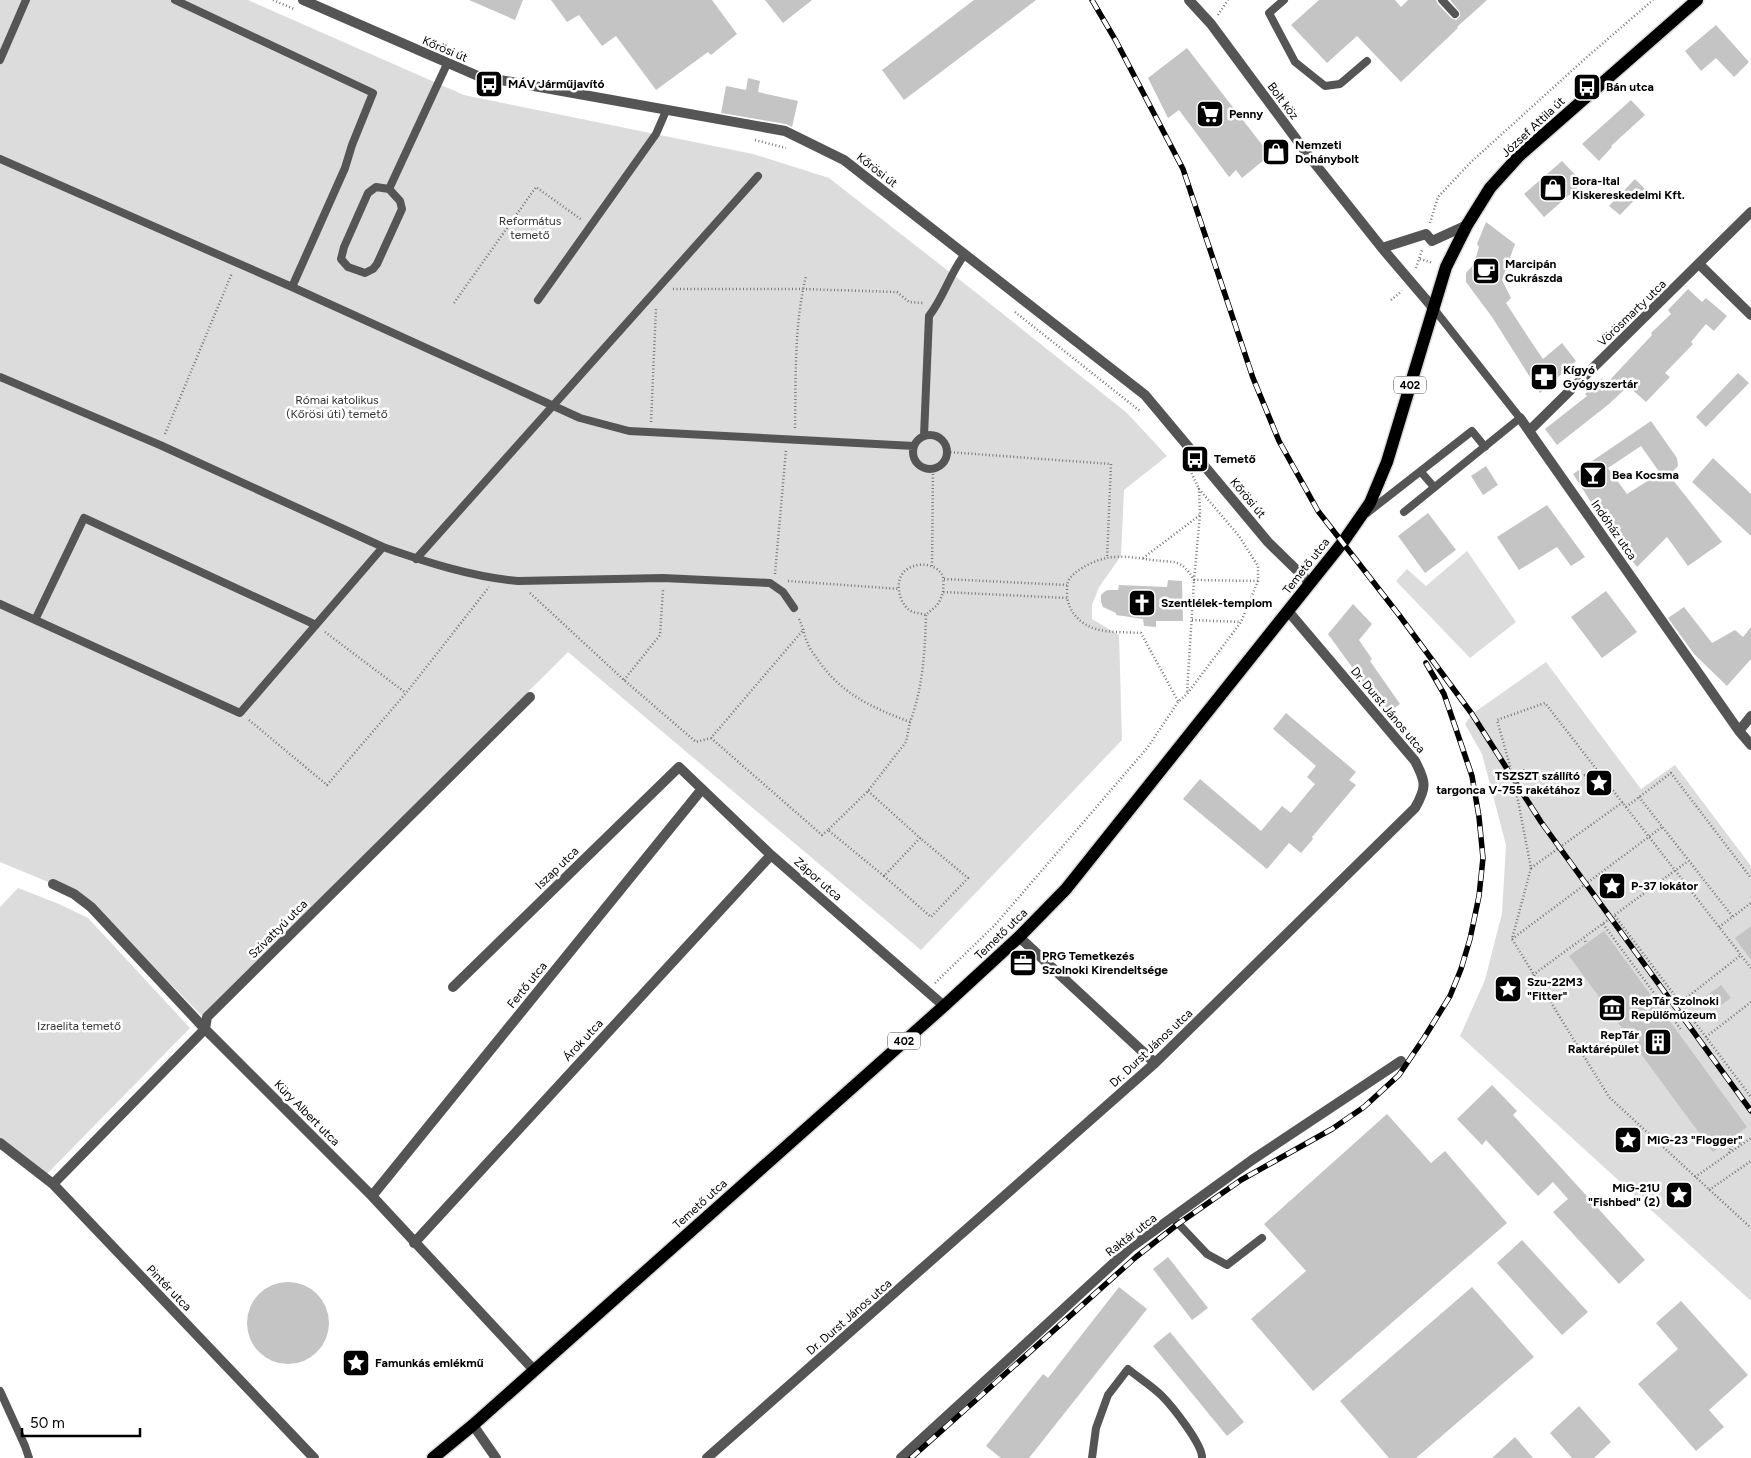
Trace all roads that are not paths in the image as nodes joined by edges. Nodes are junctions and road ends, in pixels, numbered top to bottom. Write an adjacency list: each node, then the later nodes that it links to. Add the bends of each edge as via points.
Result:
1 (26, 0): 9 (lane)
2 (175, 0): 21 (lane, via 373,93 345,168)
3 (303, 0): 11 (street, Kőrösi út)
4 (1189, 0): 18 (street, Bolt köz)
5 (1284, 0): 10 (lane, via 1269,13 1295,62 1325,86 1340,84)
6 (1442, 0): 8 (lane)
7 (1690, 2): 17 (main road, József Attila út / 402, via 1519,156 1490,188)
8 (1455, 14)
9 (0, 60)
10 (1367, 61)
11 (447, 64): 12 (street, Kőrösi út, via 478,76); 15 (lane)
12 (666, 111): 19 (street, Kőrösi út, via 785,131 844,160); 22 (lane, via 656,134)
13 (0, 159): 21 (lane)
14 (758, 176): 26 (lane)
15 (389, 189): 15 (lane, via 400,201 402,209 377,264 365,273 348,267 341,259 344,247 368,193 376,187)
16 (1751, 212): 20 (street, Vörösmarty utca)
17 (1467, 225): 18 (street, via 1432,241 1426,234); 23 (main road, József Attila út / 402, via 1446,267)
18 (1382, 248): 23 (street, Bolt köz)
19 (965, 254): 29 (lane, via 930,316); 38 (street, Kőrösi út, via 1145,395 1268,542)
20 (1699, 264): 24 (street); 28 (street, Vörösmarty utca)
21 (292, 287): 26 (lane)
22 (538, 300)
23 (1434, 309): 27 (lane, Indóház utca); 35 (main road, Temető utca / 402, via 1387,462)
24 (1751, 315)
25 (0, 377): 36 (lane, via 160,445)
26 (551, 406): 30 (lane, via 580,418 629,431); 37 (lane)
27 (1520, 418): 28 (street, Indóház utca); 31 (lane)
28 (1529, 431): 46 (street, Indóház utca)
29 (924, 436): 30 (lane); 30 (lane, via 939,439 946,447 944,461 937,468 918,465 913,457)
30 (914, 446)
31 (1484, 447): 32 (lane, via 1472,431); 33 (lane)
32 (1421, 472): 33 (lane); 35 (lane)
33 (1434, 488): 34 (lane)
34 (1404, 512)
35 (1361, 518): 38 (main road, Temető utca / 402)
36 (383, 547): 37 (lane); 43 (lane)
37 (416, 559): 40 (lane, via 495,579 518,581 663,578 770,583 783,592)
38 (1310, 583): 41 (main road, Temető utca / 402)
39 (0, 604): 42 (lane)
40 (794, 608)
41 (1288, 611): 52 (main road, Temető utca / 402, via 1066,889); 57 (street, Dr. Durst János utca, via 1415,761 1423,777 1423,793 1415,808)
42 (35, 620): 43 (lane, via 240,713); 43 (lane, via 84,518)
43 (316, 625)
44 (530, 697): 55 (street, Szivattyú utca, via 207,1017)
45 (1751, 716): 46 (street)
46 (1738, 731): 47 (street, Indóház utca)
47 (1751, 745)
48 (679, 767): 49 (street, Zápor utca); 53 (street, Iszap utca)
49 (702, 790): 50 (street, Zápor utca); 60 (street, Fertő utca)
50 (771, 855): 54 (street, Zápor utca); 63 (street, Árok utca)
51 (53, 884): 55 (street, Küry Albert utca, via 91,907)
52 (1019, 937): 54 (main road, Temető utca / 402); 57 (street)
53 (453, 987)
54 (944, 1006): 64 (main road, Temető utca / 402)
55 (205, 1029): 59 (street, Szivattyú utca); 60 (street, Küry Albert utca)
56 (1401, 1061): 61 (street, Raktár utca, via 1252,1160)
57 (1155, 1063): 71 (street, Dr. Durst János utca)
58 (0, 1143): 59 (street, Pintér utca)
59 (53, 1184): 68 (street, Pintér utca)
60 (372, 1196): 63 (street, Küry Albert utca)
61 (1173, 1218): 62 (lane, via 1207,1254 1227,1265); 72 (street, Raktár utca, via 1130,1248)
62 (1262, 1238)
63 (414, 1243): 64 (street, Küry Albert utca)
64 (534, 1370): 66 (main road, Temető utca / 402)
65 (0, 1391): 67 (lane)
66 (473, 1425): 69 (main road, Temető utca / 402); 70 (street)
67 (29, 1458)
68 (314, 1458)
69 (433, 1458)
70 (496, 1458)
71 (707, 1458)
72 (900, 1458)
73 (1092, 1458): 74 (lane, via 1096,1428 1108,1395 1128,1369 1162,1396 1187,1428 1202,1452)
74 (1202, 1458)

